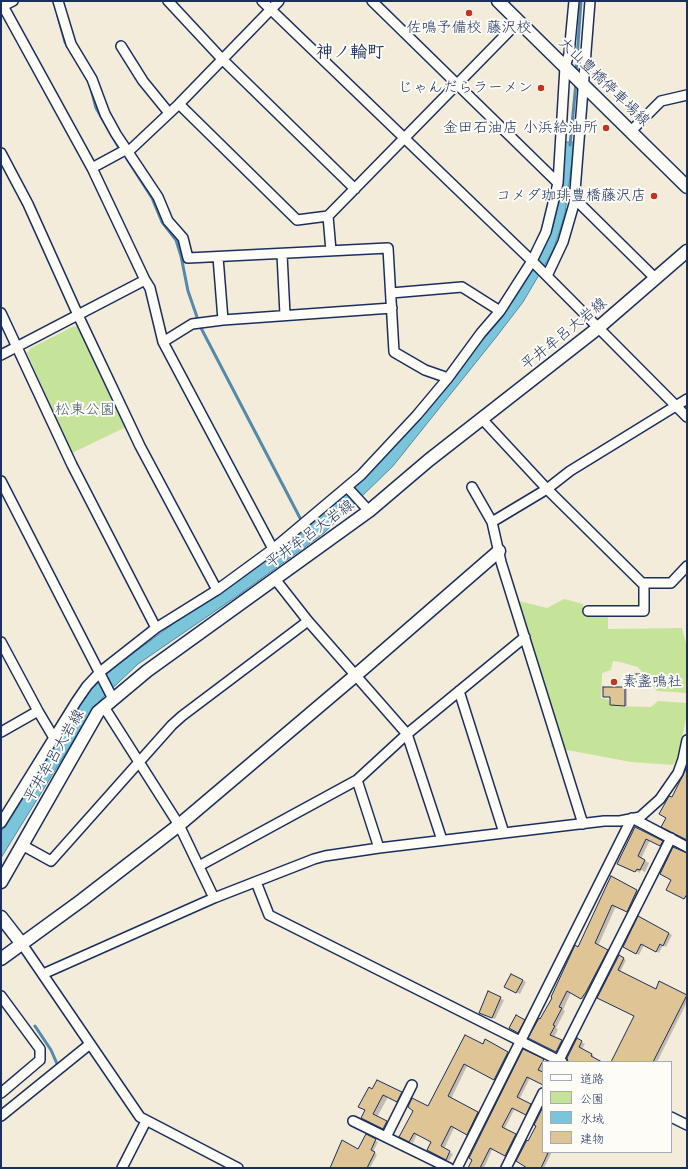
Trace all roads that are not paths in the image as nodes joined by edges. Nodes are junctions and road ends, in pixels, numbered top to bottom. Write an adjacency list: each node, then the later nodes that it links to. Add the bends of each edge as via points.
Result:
1 (13, 1): 10 (street)
2 (58, 1): 23 (street, via 71,44 92,79 105,114)
3 (168, 1): 14 (street)
4 (262, 1): 11 (street)
5 (279, 1): 11 (street)
6 (372, 1): 16 (street)
7 (498, 1): 12 (main road, 大山豊橋停車場線)
8 (574, 1): 15 (street)
9 (590, 1): 17 (street)
10 (2, 6): 25 (street)
11 (271, 10): 14 (street); 22 (street)
12 (519, 21): 15 (main road, 大山豊橋停車場線); 16 (street)
13 (121, 46): 20 (street, via 143,81)
14 (222, 59): 19 (street); 28 (street)
15 (567, 69): 17 (main road, 大山豊橋停車場線); 26 (street)
16 (457, 85): 22 (street); 26 (street)
17 (583, 85): 21 (main road, 大山豊橋停車場線); 29 (street)
18 (687, 95): 21 (street, via 661,100)
19 (179, 104): 20 (street); 30 (street, via 297,220)
20 (169, 113): 23 (street)
21 (631, 131): 27 (main road, 大山豊橋停車場線)
22 (404, 138): 28 (street); 35 (street)
23 (128, 151): 25 (street); 34 (street, via 158,197 168,220 183,238 188,258)
24 (1, 153): 43 (street, via 28,204)
25 (92, 168): 38 (street)
26 (558, 183): 35 (street, via 546,232)
27 (687, 187)
28 (355, 189): 30 (street)
29 (575, 199): 36 (street, via 563,242); 37 (street)
30 (328, 216): 31 (street)
31 (331, 251): 33 (street); 39 (street, via 388,248)
32 (687, 251): 37 (main road, 平井牟呂大岩線)
33 (282, 254): 34 (street); 44 (street)
34 (218, 257): 45 (street)
35 (532, 261): 36 (street); 41 (street)
36 (547, 276): 46 (street)
37 (655, 278): 46 (main road, 平井牟呂大岩線)
38 (145, 280): 43 (street); 47 (street, via 150,288)
39 (390, 293): 40 (street); 41 (street, via 462,287)
40 (392, 308): 44 (street); 50 (street, via 394,352 424,370)
41 (500, 311): 50 (street)
42 (1, 313): 48 (street)
43 (78, 314): 48 (street); 66 (street, via 140,446)
44 (285, 315): 45 (street)
45 (223, 320): 47 (street, via 192,324)
46 (598, 328): 52 (street); 54 (main road, 平井牟呂大岩線)
47 (163, 342): 61 (street)
48 (18, 347): 49 (street); 69 (street, via 72,465)
49 (1, 355)
50 (448, 378): 57 (street)
51 (687, 399): 52 (street)
52 (676, 405): 53 (street); 58 (street)
53 (687, 416)
54 (483, 420): 58 (street); 59 (main road, 平井牟呂大岩線)
55 (1, 481): 72 (street)
56 (472, 487): 60 (street)
57 (347, 488): 59 (street); 61 (street)
58 (547, 488): 60 (street); 65 (street)
59 (365, 506): 64 (main road, 平井牟呂大岩線)
60 (492, 522): 62 (street)
61 (273, 550): 66 (street)
62 (499, 551): 70 (street); 73 (main road)
63 (687, 566): 65 (street, via 671,583)
64 (275, 579): 68 (street); 75 (main road, 平井牟呂大岩線)
65 (644, 583): 67 (street, via 644,611)
66 (217, 590): 69 (street)
67 (588, 611)
68 (308, 621): 73 (street); 81 (street, via 182,716)
69 (156, 628): 72 (street)
70 (524, 637): 74 (street); 85 (street)
71 (1, 642): 76 (street)
72 (101, 675): 75 (street); 79 (street, via 87,686)
73 (356, 675): 78 (street); 86 (main road)
74 (459, 691): 78 (street); 87 (street)
75 (109, 700): 81 (street); 90 (main road, 平井牟呂大岩線, via 98,712)
76 (38, 711): 77 (street); 79 (street)
77 (1, 732)
78 (407, 734): 82 (street); 89 (street)
79 (54, 738): 84 (street)
80 (687, 740): 83 (street, via 678,773 664,793 647,812 640,817)
81 (139, 764): 86 (street); 90 (street, via 51,861)
82 (357, 780): 92 (street); 93 (street)
83 (632, 818): 85 (street); 88 (street); 102 (street)
84 (1, 823)
85 (583, 824): 87 (street)
86 (178, 825): 93 (street); 98 (main road)
87 (504, 833): 89 (street)
88 (671, 838): 91 (street); 105 (street)
89 (442, 840): 92 (street)
90 (22, 845): 94 (main road, 平井牟呂大岩線)
91 (687, 847)
92 (380, 848): 95 (street, via 314,859)
93 (199, 866): 96 (street)
94 (1, 882)
95 (256, 882): 96 (street); 102 (street, via 269,915)
96 (214, 898): 100 (street)
97 (1, 918): 98 (main road)
98 (22, 944): 99 (main road); 100 (street)
99 (1, 959)
100 (43, 974): 103 (street)
101 (1, 996): 107 (street, via 40,1050 40,1060)
102 (521, 1041): 104 (street); 118 (street)
103 (90, 1044): 109 (street); 111 (street, via 140,1117)
104 (558, 1061)
105 (560, 1061)
106 (412, 1085): 114 (street)
107 (1, 1093)
108 (542, 1095): 119 (street)
109 (1, 1116)
110 (672, 1118): 113 (street)
111 (146, 1121): 115 (street); 116 (street)
112 (354, 1121): 114 (street)
113 (687, 1125)
114 (386, 1137): 117 (street)
115 (122, 1168)
116 (238, 1168)
117 (449, 1168)
118 (457, 1168)
119 (506, 1168)

